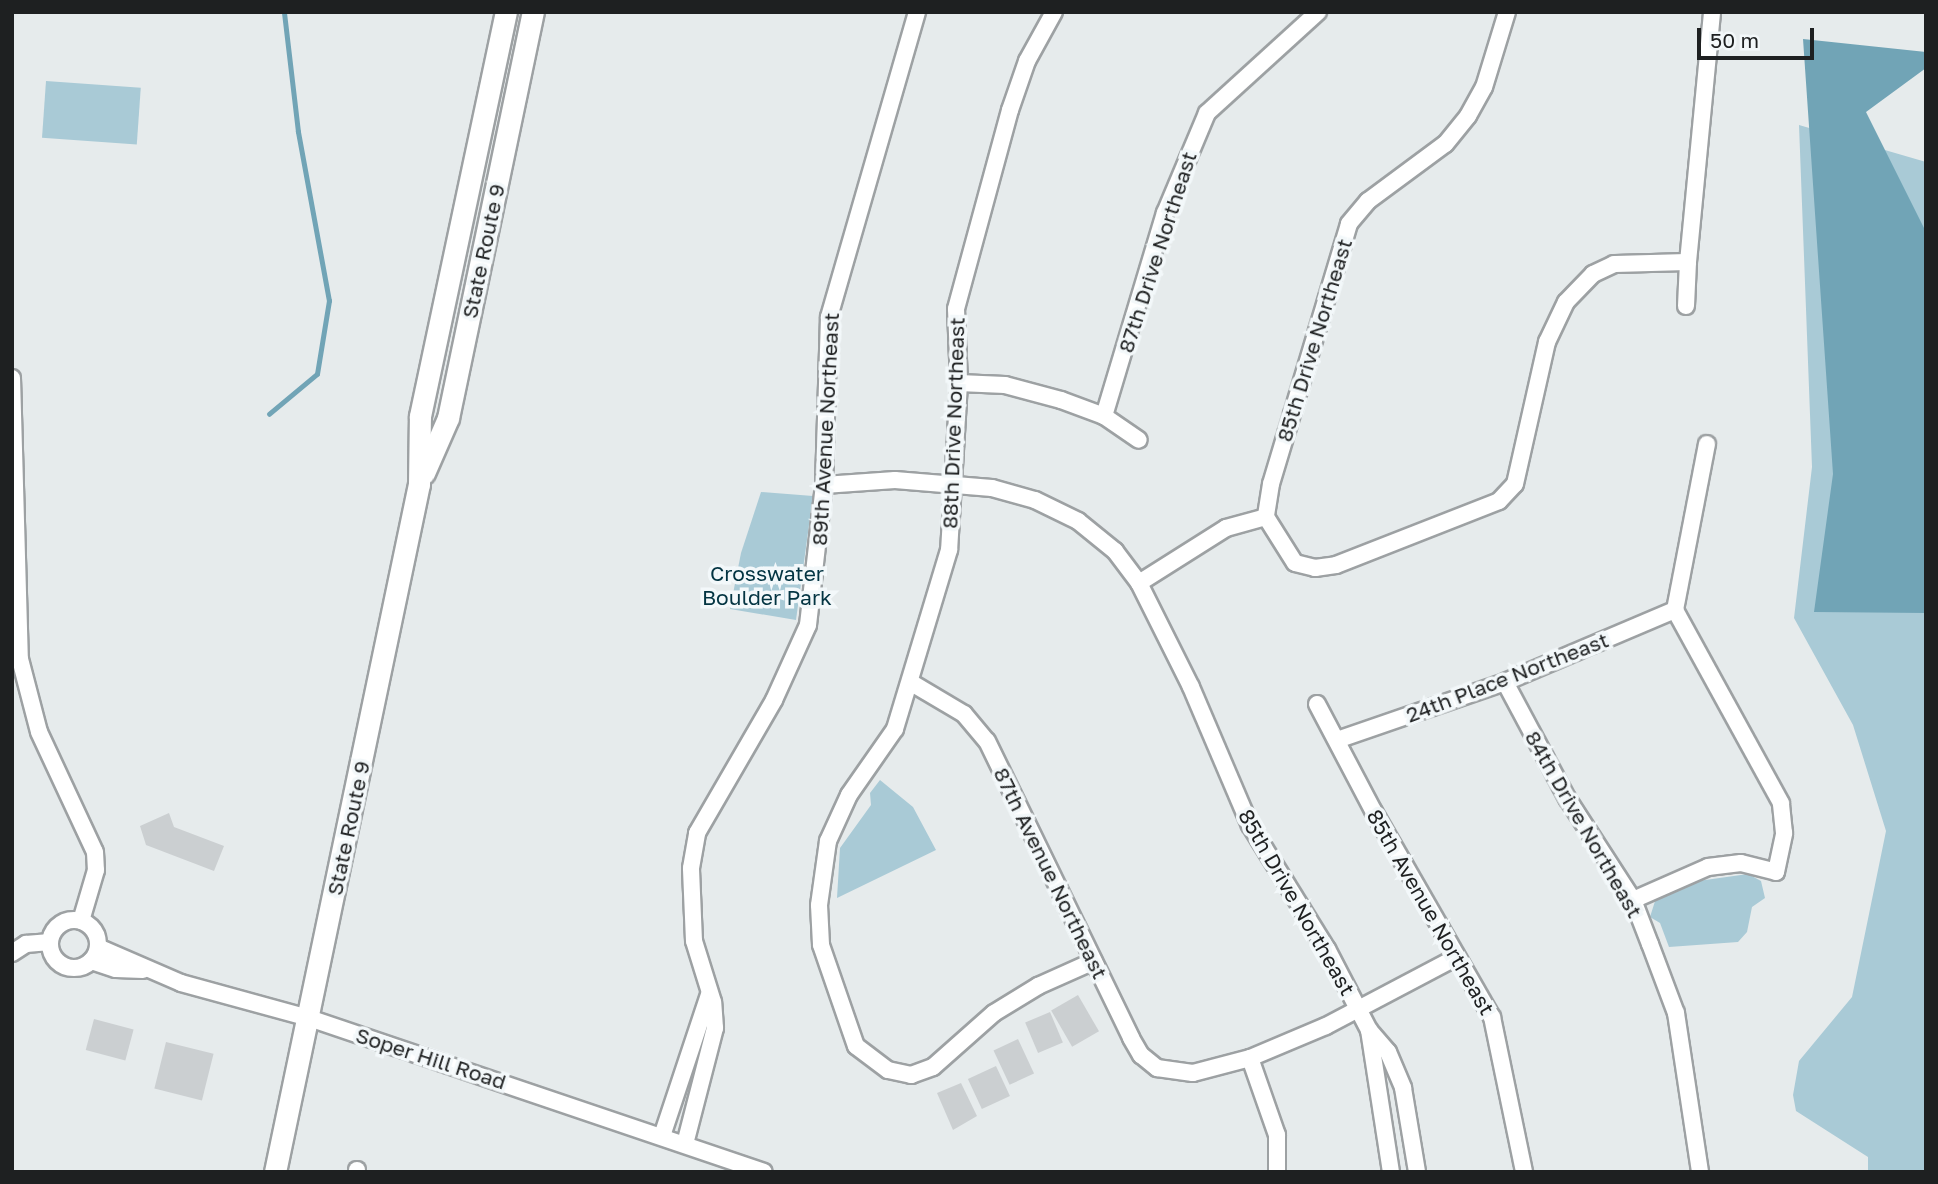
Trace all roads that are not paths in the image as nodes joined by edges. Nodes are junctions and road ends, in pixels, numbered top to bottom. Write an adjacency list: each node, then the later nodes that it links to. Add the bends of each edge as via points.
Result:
1 (506, 12): 15 (main road, State Route 9, via 420,416)
2 (533, 12): 15 (main road, State Route 9, via 448,418)
3 (918, 12): 17 (street, 89th Avenue Northeast, via 829,317)
4 (1054, 12): 11 (street, 88th Drive Northeast, via 1027,61 956,309)
5 (1318, 12): 12 (street, 87th Drive Northeast, via 1207,113 1166,214)
6 (1507, 12): 18 (street, 85th Drive Northeast, via 1484,87 1468,116 1445,144 1368,201 1349,224)
7 (1712, 12): 8 (street)
8 (1688, 262): 9 (street); 18 (street, via 1614,264 1593,274 1566,302 1547,342 1515,484 1499,501 1336,565 1315,568 1295,563)
9 (1686, 306)
10 (12, 378): 26 (street, via 20,659 39,732 96,861)
11 (959, 383): 12 (street, via 1024,389); 16 (street, 88th Drive Northeast)
12 (1104, 416): 13 (street)
13 (1139, 440)
14 (1707, 444): 20 (street)
15 (419, 484): 34 (main road, State Route 9)
16 (955, 484): 17 (street, 85th Drive Northeast, via 895,480); 19 (street, 85th Drive Northeast, via 1035,500 1078,521 1115,551); 21 (street, 88th Drive Northeast, via 949,550)
17 (824, 485): 32 (street, 89th Avenue Northeast, via 808,625 774,700 697,833 691,901 694,941)
18 (1265, 517): 19 (street, via 1226,528)
19 (1139, 583): 33 (street, 85th Drive Northeast, via 1191,687 1250,825 1327,949)
20 (1675, 610): 22 (street, 24th Place Northeast); 25 (street, via 1781,803 1784,834 1776,872 1741,863 1708,867)
21 (910, 682): 31 (street, 87th Avenue Northeast, via 964,713 987,741); 31 (street, 88th Drive Northeast, via 895,729 849,795 828,841 820,874 824,957 856,1046 872,1060 911,1075 933,1067 994,1013 1038,986)
22 (1505, 682): 24 (street, 24th Place Northeast); 25 (street, 84th Drive Northeast, via 1567,798)
23 (1317, 704): 24 (street, 85th Avenue Northeast)
24 (1336, 740): 30 (street, 85th Avenue Northeast)
25 (1633, 900): 45 (street, 84th Drive Northeast, via 1676,1013)
26 (81, 921): 27 (street, via 58,927); 29 (street, via 94,929)
27 (50, 942): 28 (street, via 26,944); 29 (street, via 54,957 66,967 82,967)
28 (12, 953)
29 (95, 954): 34 (street, Soper Hill Road, via 116,969 143,970)
30 (1457, 957): 33 (street); 44 (street, 85th Avenue Northeast, via 1492,1017)
31 (1094, 961): 36 (street, 87th Avenue Northeast, via 1140,1055 1157,1068 1179,1074)
32 (709, 995): 37 (street); 38 (street, 89th Avenue Northeast, via 715,1028)
33 (1357, 1008): 35 (street, 85th Drive Northeast); 36 (street)
34 (309, 1018): 37 (street, Soper Hill Road); 39 (main road, State Route 9)
35 (1369, 1030): 42 (street, 85th Drive Northeast); 43 (street, 85th Drive Northeast, via 1388,1052 1403,1088)
36 (1250, 1058): 41 (street, via 1277,1135)
37 (662, 1136): 38 (street, Soper Hill Road)
38 (685, 1144): 40 (street, Soper Hill Road)
39 (275, 1172)
40 (764, 1172)
41 (1277, 1172)
42 (1391, 1172)
43 (1417, 1172)
44 (1524, 1172)
45 (1700, 1172)

